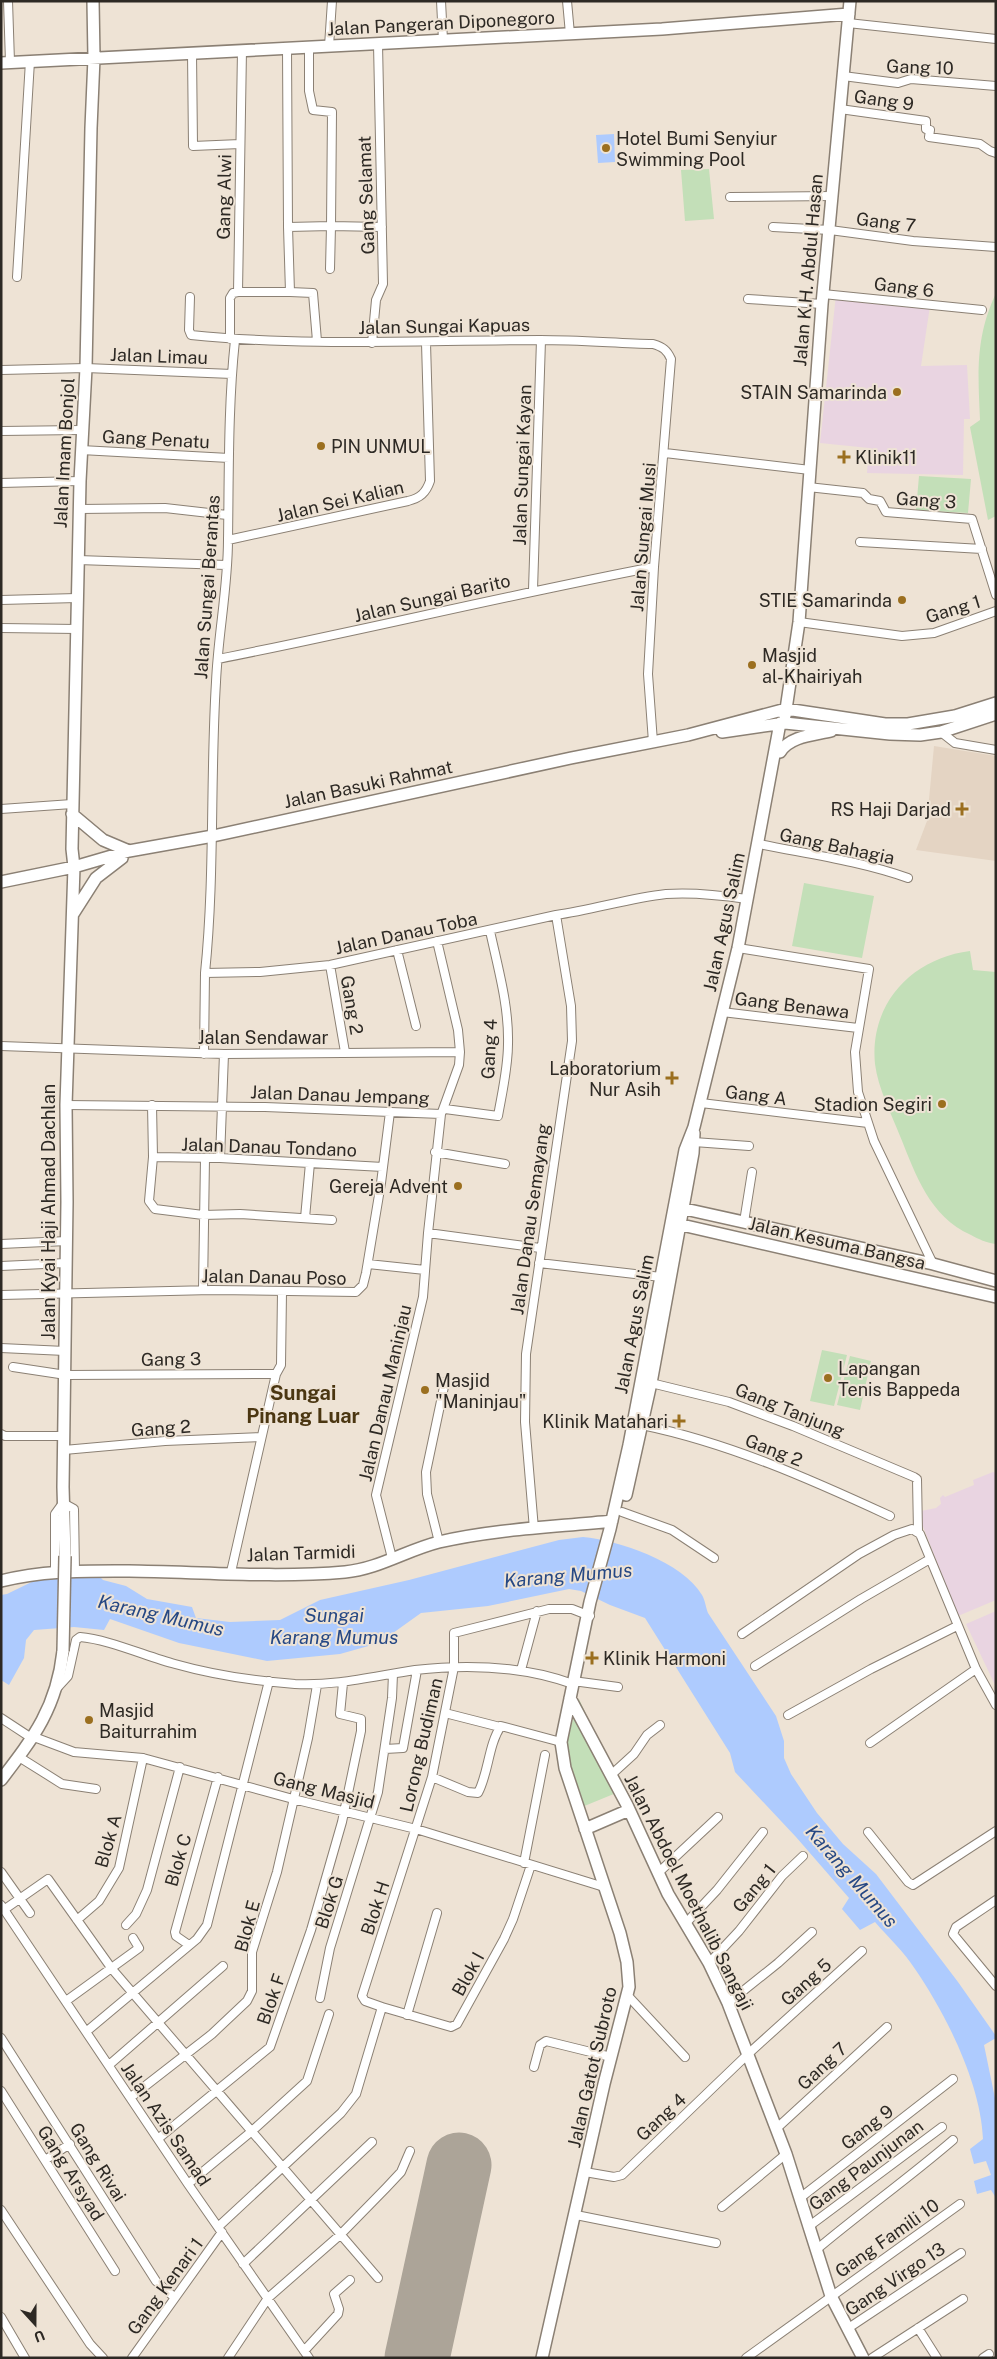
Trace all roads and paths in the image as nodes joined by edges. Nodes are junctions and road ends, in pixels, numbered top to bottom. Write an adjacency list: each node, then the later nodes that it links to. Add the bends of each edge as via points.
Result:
1 (8, 1): 19 (street)
2 (93, 1): 17 (street, Jalan Imam Bonjol)
3 (332, 1): 12 (street)
4 (441, 1): 10 (street)
5 (567, 1): 8 (street)
6 (850, 1): 7 (street, Jalan K.H. Abdul Hasan)
7 (849, 18): 8 (street, Jalan Pangeran Diponegoro); 9 (street); 20 (street, Jalan K.H. Abdul Hasan)
8 (570, 34): 10 (street, Jalan Pangeran Diponegoro)
9 (996, 39)
10 (443, 40): 11 (street, Jalan Pangeran Diponegoro)
11 (378, 44): 12 (street, Jalan Pangeran Diponegoro); 29 (street, Gang Selamat)
12 (329, 46): 13 (street, Jalan Pangeran Diponegoro)
13 (309, 47): 14 (street, Jalan Pangeran Diponegoro); 27 (street, via 312,110 332,112)
14 (287, 48): 15 (street, Jalan Pangeran Diponegoro); 28 (street)
15 (242, 50): 16 (street, Jalan Pangeran Diponegoro); 23 (street, Gang Alwi)
16 (192, 54): 17 (street, Jalan Pangeran Diponegoro); 23 (street, via 192,143 195,146)
17 (94, 58): 18 (street, Jalan Pangeran Diponegoro); 47 (street, Jalan Imam Bonjol)
18 (30, 61): 19 (street, Jalan Pangeran Diponegoro); 34 (street)
19 (6, 63)
20 (843, 76): 21 (street, Gang 10, via 898,83 911,79); 22 (street, Jalan K.H. Abdul Hasan)
21 (996, 86)
22 (840, 108): 24 (street, Gang 9, via 926,121 930,137 980,144); 25 (street, Jalan K.H. Abdul Hasan)
23 (240, 144): 35 (street, Gang Alwi)
24 (996, 153)
25 (832, 196): 26 (street); 31 (street, Jalan K.H. Abdul Hasan)
26 (730, 197)
27 (331, 226): 28 (street); 29 (street); 33 (street)
28 (288, 227): 36 (street)
29 (382, 227): 44 (street, Gang Selamat, via 383,284 376,300)
30 (773, 227): 31 (street, Gang 7)
31 (830, 230): 32 (street, Gang 7, via 912,241); 39 (street, Jalan K.H. Abdul Hasan)
32 (996, 247)
33 (330, 269)
34 (17, 276)
35 (238, 292): 36 (street); 41 (street, Gang Alwi, via 230,298)
36 (290, 292): 43 (street, via 314,293)
37 (190, 297): 41 (street, Jalan Sungai Kapuas, via 189,333)
38 (748, 298): 39 (street, Gang 6)
39 (823, 299): 40 (street, Gang 6); 55 (street, Jalan K.H. Abdul Hasan)
40 (982, 310)
41 (233, 339): 43 (street, Jalan Sungai Kapuas); 49 (street, Jalan Sungai Berantas)
42 (541, 340): 45 (street, Jalan Sungai Kapuas); 46 (street, Jalan Sungai Kapuas); 67 (street, Jalan Sungai Kayan)
43 (317, 341): 44 (street, Jalan Sungai Kapuas)
44 (372, 343): 45 (street, Jalan Sungai Kapuas)
45 (426, 343): 61 (street, Jalan Sei Kalian, via 430,481 419,498)
46 (653, 344): 53 (street, Jalan Sungai Musi, via 668,352 671,360)
47 (86, 368): 48 (street, Jalan Limau); 49 (street, Jalan Limau); 50 (street, Jalan Imam Bonjol)
48 (1, 370)
49 (232, 374): 54 (street, Jalan Sungai Berantas)
50 (81, 430): 51 (street); 52 (street, Jalan Imam Bonjol)
51 (1, 431)
52 (80, 450): 54 (street, Gang Penatu); 56 (street, Jalan Imam Bonjol)
53 (665, 453): 55 (street); 66 (street, Jalan Sungai Musi)
54 (229, 458): 60 (street, Jalan Sungai Berantas)
55 (810, 470): 58 (street, Jalan K.H. Abdul Hasan)
56 (80, 481): 57 (street); 59 (street, Jalan Imam Bonjol)
57 (1, 484)
58 (808, 487): 63 (street, Gang 3, via 863,494 880,501 886,512 969,518 974,521); 72 (street, Jalan K.H. Abdul Hasan)
59 (80, 509): 60 (street, via 165,508); 64 (street, Jalan Imam Bonjol)
60 (227, 515): 61 (street, Jalan Sungai Berantas)
61 (228, 540): 65 (street, Jalan Sungai Berantas)
62 (860, 542): 63 (street)
63 (982, 549): 68 (street, Gang 3)
64 (78, 560): 65 (street); 69 (street, Jalan Imam Bonjol)
65 (226, 565): 75 (street, Jalan Sungai Berantas)
66 (654, 566): 67 (street, Jalan Sungai Barito); 83 (street, Jalan Sungai Musi, via 648,674)
67 (533, 590): 75 (street, Jalan Sungai Barito)
68 (996, 596)
69 (78, 598): 70 (street); 74 (street, Jalan Imam Bonjol)
70 (1, 600)
71 (996, 611): 72 (street, Gang 1, via 941,631 902,636)
72 (799, 622): 77 (street, Jalan K.H. Abdul Hasan)
73 (1, 628): 74 (street)
74 (77, 629): 87 (street, Jalan Imam Bonjol)
75 (218, 659): 89 (street, Jalan Sungai Berantas)
76 (996, 703): 77 (street, via 955,716 908,724 885,724)
77 (786, 708): 79 (street, Jalan Agus Salim); 82 (street, Jalan Basuki Rahmat)
78 (996, 714): 81 (street, Jalan Basuki Rahmat)
79 (782, 723): 80 (street, Jalan Basuki Rahmat); 82 (street, Jalan Basuki Rahmat); 85 (street); 88 (street, Jalan Agus Salim, via 761,816)
80 (845, 729): 81 (street, Jalan Basuki Rahmat, via 905,736); 85 (street, via 800,738)
81 (941, 732): 84 (street, via 955,743)
82 (688, 735): 83 (street, Jalan Basuki Rahmat)
83 (653, 742): 89 (street, Jalan Basuki Rahmat)
84 (996, 750)
85 (780, 752): 88 (street, via 768,817)
86 (1, 809): 87 (street)
87 (72, 809): 91 (street, via 98,837); 92 (street, Jalan Imam Bonjol)
88 (762, 826): 90 (street, Jalan Agus Salim)
89 (213, 836): 91 (street, Jalan Basuki Rahmat); 103 (street)
90 (759, 844): 93 (street, Gang Bahagia); 95 (street, Jalan Agus Salim)
91 (131, 851): 92 (street, Jalan Basuki Rahmat); 97 (street, via 103,870)
92 (74, 867): 94 (street, Jalan Basuki Rahmat); 97 (street, Jalan Kyai Haji Ahmad Dachlan)
93 (908, 878)
94 (1, 882)
95 (747, 899): 96 (street, Jalan Danau Toba, via 664,894); 100 (street, Jalan Agus Salim)
96 (556, 915): 98 (street, Jalan Danau Toba); 140 (street, Jalan Danau Semayang, via 571,1006 572,1041)
97 (71, 918): 108 (street, Jalan Kyai Haji Ahmad Dachlan)
98 (490, 930): 99 (street, Jalan Danau Toba); 117 (street, Gang 4, via 508,1030 506,1072 498,1116)
99 (437, 941): 101 (street, Jalan Danau Toba); 110 (street, via 458,1030)
100 (738, 948): 104 (street, Jalan Agus Salim); 106 (street, via 869,969)
101 (397, 950): 102 (street, Jalan Danau Toba); 105 (street)
102 (330, 965): 103 (street, Jalan Danau Toba, via 260,972); 109 (street, Gang 2)
103 (205, 973): 111 (street)
104 (722, 1012): 106 (street, Gang Benawa); 113 (street, Jalan Agus Salim)
105 (416, 1026)
106 (858, 1028): 119 (street, via 856,1081)
107 (1, 1046): 108 (street, Jalan Sendawar)
108 (67, 1047): 111 (street, Jalan Sendawar); 114 (street, Jalan Kyai Haji Ahmad Dachlan)
109 (345, 1052): 110 (street, Jalan Sendawar); 112 (street, Jalan Sendawar)
110 (460, 1052): 117 (street)
111 (204, 1054): 112 (street, Jalan Sendawar)
112 (224, 1054): 116 (street)
113 (701, 1103): 119 (street, Gang A); 120 (street, Jalan Agus Salim)
114 (66, 1105): 115 (street, Jalan Danau Jempang); 138 (street, Jalan Kyai Haji Ahmad Dachlan)
115 (152, 1105): 116 (street, Jalan Danau Jempang); 124 (street)
116 (223, 1106): 118 (street, Jalan Danau Jempang); 126 (street)
117 (443, 1111): 118 (street, Jalan Danau Jempang); 123 (street, Jalan Danau Jempang)
118 (390, 1112): 129 (street, Jalan Danau Poso)
119 (868, 1123): 144 (street)
120 (694, 1127): 121 (street, Jalan Agus Salim); 131 (street, Jalan Agus Salim, via 686,1150)
121 (694, 1142): 122 (street); 131 (street, Jalan Agus Salim)
122 (749, 1146)
123 (435, 1152): 128 (street); 137 (street, Jalan Danau Jempang)
124 (153, 1157): 125 (street, Jalan Danau Tondano); 132 (street, via 151,1206 158,1211)
125 (205, 1158): 126 (street, Jalan Danau Tondano); 132 (street)
126 (220, 1158): 127 (street, Jalan Danau Tondano)
127 (310, 1162): 129 (street, Jalan Danau Tondano); 133 (street)
128 (505, 1164)
129 (383, 1166): 143 (street, Jalan Danau Poso)
130 (752, 1172): 135 (street)
131 (679, 1207): 135 (street, Jalan Kesuma Bangsa); 136 (street, Jalan Agus Salim)
132 (203, 1215): 133 (street); 151 (street)
133 (304, 1218): 134 (street)
134 (332, 1220)
135 (744, 1222): 144 (street, Jalan Kesuma Bangsa)
136 (676, 1224): 148 (street, Jalan Agus Salim); 150 (street, Jalan Kesuma Bangsa); 162 (street, Jalan Agus Salim)
137 (428, 1233): 140 (street); 146 (street, Jalan Danau Maninjau)
138 (67, 1241): 139 (street); 142 (street, Jalan Kyai Haji Ahmad Dachlan)
139 (1, 1244)
140 (540, 1248): 141 (street, Jalan Danau Semayang)
141 (539, 1262): 148 (street); 173 (street, Jalan Danau Semayang, via 524,1381)
142 (66, 1263): 145 (street); 154 (street, Jalan Kyai Haji Ahmad Dachlan)
143 (368, 1264): 146 (street); 152 (street, Jalan Danau Poso, via 363,1285 356,1292)
144 (933, 1264): 147 (street, Jalan Kesuma Bangsa)
145 (1, 1266)
146 (425, 1270): 176 (street, Jalan Danau Maninjau, via 423,1297 376,1495)
147 (965, 1274): 149 (street, Jalan Kesuma Bangsa); 150 (street)
148 (661, 1277): 162 (street, Jalan Agus Salim)
149 (996, 1281)
150 (962, 1289): 155 (street, Jalan Kesuma Bangsa)
151 (203, 1290): 152 (street, Jalan Danau Poso); 154 (street, Jalan Danau Poso)
152 (282, 1292): 159 (street, via 282,1348)
153 (1, 1295): 154 (street)
154 (66, 1295): 157 (street, Jalan Kyai Haji Ahmad Dachlan)
155 (996, 1297)
156 (1, 1348): 157 (street)
157 (65, 1351): 160 (street, Jalan Kyai Haji Ahmad Dachlan)
158 (12, 1367): 160 (street)
159 (276, 1374): 160 (street, Gang 3); 166 (street)
160 (66, 1375): 165 (street, Jalan Kyai Haji Ahmad Dachlan)
161 (445, 1382): 175 (street, via 426,1472 427,1494)
162 (646, 1382): 163 (street, Jalan Agus Salim); 168 (street, Jalan Agus Salim); 174 (street, Gang Tanjung, via 712,1396 914,1477 917,1479)
163 (642, 1425): 168 (street, Jalan Agus Salim); 171 (street, Gang 2, via 754,1457)
164 (3, 1435): 165 (street)
165 (64, 1436): 167 (street, Jalan Kyai Haji Ahmad Dachlan)
166 (260, 1437): 167 (street, Gang 2); 181 (street)
167 (64, 1450): 169 (street, Jalan Kyai Haji Ahmad Dachlan)
168 (626, 1476): 170 (street, Jalan Agus Salim); 172 (street, Jalan Agus Salim)
169 (64, 1503): 179 (street, via 74,1509); 180 (street, via 55,1514); 198 (street, Jalan Kyai Haji Ahmad Dachlan, bridge, via 63,1651)
170 (622, 1512): 172 (street, Jalan Agus Salim); 177 (street, via 672,1530)
171 (890, 1516)
172 (613, 1527): 173 (street, Jalan Tarmidi); 184 (street, Jalan Gatot Subroto)
173 (534, 1529): 175 (street, Jalan Tarmidi)
174 (919, 1533): 178 (street); 186 (street, via 912,1529 904,1530 859,1554)
175 (439, 1542): 176 (street, Jalan Tarmidi)
176 (392, 1558): 181 (street, Jalan Tarmidi, via 347,1572)
177 (714, 1558)
178 (930, 1560): 185 (street); 187 (street)
179 (75, 1571): 180 (street, Jalan Tarmidi); 181 (street, Jalan Tarmidi)
180 (51, 1572): 182 (street, Jalan Tarmidi)
181 (230, 1572)
182 (1, 1580)
183 (537, 1611): 184 (street, via 563,1608); 188 (street, Lorong Budiman, via 454,1633); 191 (street)
184 (591, 1611): 193 (street, Jalan Gatot Subroto)
185 (957, 1626): 189 (street); 202 (street)
186 (742, 1634)
187 (755, 1666)
188 (454, 1667): 190 (street); 191 (street); 201 (street, Lorong Budiman)
189 (976, 1669): 200 (street); 208 (street)
190 (418, 1670): 192 (street); 209 (street, via 403,1748)
191 (521, 1670): 193 (street)
192 (393, 1674): 195 (street); 209 (street, Blok G)
193 (574, 1679): 197 (street); 199 (street, Jalan Gatot Subroto)
194 (269, 1681): 196 (street); 198 (street, via 190,1668 80,1638 76,1640 68,1676); 218 (street)
195 (343, 1683): 196 (street); 222 (street, Blok F, via 340,1714 360,1718 362,1722)
196 (317, 1685): 220 (street, Blok E)
197 (618, 1687)
198 (57, 1688): 206 (street, Jalan Kyai Haji Ahmad Dachlan)
199 (570, 1698): 207 (street, Jalan Gatot Subroto); 214 (street, Jalan Abdoel Moethalib Sangaji)
200 (996, 1704)
201 (445, 1713): 205 (street); 216 (street, Lorong Budiman)
202 (788, 1716)
203 (1, 1718): 206 (street)
204 (660, 1725): 214 (street)
205 (500, 1726): 207 (street); 216 (street, via 478,1793)
206 (34, 1738): 211 (street, Jalan Kyai Haji Ahmad Dachlan); 212 (street, Gang Masjid, via 74,1752)
207 (560, 1742): 226 (street, Jalan Gatot Subroto)
208 (870, 1742)
209 (385, 1748): 224 (street, Blok G)
210 (545, 1756): 231 (street, Blok I)
211 (19, 1757): 217 (street, Jalan Kyai Haji Ahmad Dachlan); 219 (street, via 62,1784)
212 (144, 1758): 213 (street, Gang Masjid); 240 (street, Blok A, via 119,1868 98,1901)
213 (180, 1766): 215 (street, Gang Masjid); 242 (street, via 147,1890 139,1909)
214 (611, 1775): 221 (street, Jalan Abdoel Moethalib Sangaji)
215 (218, 1777): 218 (street, Gang Masjid); 245 (street, Blok C, via 175,1932)
216 (432, 1777): 225 (street, Lorong Budiman)
217 (1, 1780)
218 (244, 1784): 220 (street, Gang Masjid); 245 (street, via 207,1925)
219 (96, 1789)
220 (293, 1799): 222 (street, Gang Masjid); 264 (street, Blok E, via 277,1872 252,1952 252,1992 246,2001)
221 (629, 1810): 226 (street); 233 (street, Jalan Abdoel Moethalib Sangaji)
222 (344, 1812): 224 (street, Gang Masjid); 272 (street, Blok F, via 311,1930 270,2047)
223 (718, 1817): 233 (street)
224 (372, 1818): 225 (street, Gang Masjid); 254 (street, Blok G, via 330,1948)
225 (416, 1829): 231 (street, Gang Masjid); 252 (street, Blok H)
226 (585, 1829): 234 (street, Jalan Gatot Subroto)
227 (996, 1831): 229 (street, via 913,1885)
228 (763, 1832): 241 (street)
229 (868, 1832)
230 (803, 1856): 247 (street, Gang 1, via 782,1876)
231 (528, 1864): 234 (street, Gang Masjid); 259 (street, Blok I, via 514,1920 460,2021 450,2027)
232 (1, 1872): 235 (street)
233 (658, 1873): 241 (street, Jalan Abdoel Moethalib Sangaji)
234 (604, 1887): 253 (street, Jalan Gatot Subroto, via 628,1962)
235 (21, 1898): 237 (street); 239 (street); 240 (street, via 48,1880)
236 (996, 1900): 250 (street, via 956,1927 952,1934)
237 (3, 1907): 255 (street, Jalan Azis Samad)
238 (437, 1912): 259 (street)
239 (30, 1913)
240 (77, 1920): 249 (street)
241 (686, 1923): 247 (street, Jalan Abdoel Moethalib Sangaji)
242 (126, 1925)
243 (812, 1932): 256 (street)
244 (133, 1938): 249 (street, via 139,1948)
245 (189, 1945): 251 (street)
246 (862, 1952): 265 (street, Gang 5)
247 (710, 1963): 256 (street, Jalan Abdoel Moethalib Sangaji)
248 (223, 1966): 260 (street)
249 (112, 1968): 251 (street); 255 (street)
250 (996, 1986)
251 (132, 1992): 260 (street); 262 (street)
252 (362, 1996): 257 (street, Blok I, via 365,2001)
253 (628, 1997): 266 (street, Jalan Gatot Subroto); 267 (street)
254 (320, 1998)
255 (66, 2001): 262 (street, Jalan Azis Samad)
256 (728, 2003): 265 (street, Jalan Abdoel Moethalib Sangaji)
257 (382, 2007): 259 (street, Blok I); 284 (street, Gang Kenari 1, via 356,2094 341,2114)
258 (329, 2014): 276 (street, via 307,2081)
259 (407, 2015)
260 (158, 2022): 264 (street); 268 (street)
261 (887, 2027): 275 (street, Gang 7)
262 (86, 2031): 268 (street, Jalan Azis Samad)
263 (1, 2038): 280 (street, Gang Rivai)
264 (185, 2054): 272 (street); 273 (street, Blok E)
265 (748, 2054): 275 (street, Jalan Abdoel Moethalib Sangaji); 285 (street, Gang 4, via 622,2174 614,2177)
266 (612, 2056): 269 (street, via 546,2041 540,2045); 285 (street, Jalan Gatot Subroto)
267 (685, 2057)
268 (109, 2065): 273 (street, Jalan Azis Samad)
269 (534, 2067)
270 (953, 2079): 287 (street, Gang 9)
271 (1, 2091): 283 (street, Gang Arsyad)
272 (216, 2091): 276 (street); 277 (street, Blok F)
273 (131, 2096): 277 (street, Jalan Azis Samad)
274 (942, 2127): 293 (street, Gang Paunjunan)
275 (777, 2128): 282 (street, Jalan Abdoel Moethalib Sangaji)
276 (252, 2131): 284 (street); 286 (street)
277 (159, 2138): 286 (street, Jalan Azis Samad)
278 (953, 2140): 297 (street)
279 (372, 2142): 288 (street)
280 (70, 2144): 283 (street); 304 (street, Gang Rivai, via 156,2281)
281 (410, 2152): 295 (street, via 406,2164 393,2181)
282 (786, 2154): 287 (street, Jalan Abdoel Moethalib Sangaji); 290 (street)
283 (45, 2160): 300 (street, Gang Arsyad)
284 (283, 2167): 288 (street); 294 (street, Gang Kenari 1)
285 (585, 2172): 292 (street, Jalan Gatot Subroto)
286 (188, 2184): 294 (street, Jalan Azis Samad)
287 (800, 2198): 293 (street, Jalan Abdoel Moethalib Sangaji)
288 (312, 2201): 295 (street); 299 (street)
289 (960, 2204): 303 (street, Gang Famili 10)
290 (722, 2207)
291 (1, 2210): 312 (street, via 90,2344)
292 (576, 2216): 296 (street); 315 (street, Jalan Gatot Subroto)
293 (808, 2227): 297 (street, Jalan Abdoel Moethalib Sangaji)
294 (220, 2230): 299 (street, Jalan Azis Samad); 304 (street, Gang Kenari 1)
295 (340, 2235): 301 (street); 305 (street)
296 (716, 2243)
297 (816, 2250): 303 (street, Jalan Abdoel Moethalib Sangaji)
298 (961, 2254): 309 (street, Gang Virgo 13)
299 (243, 2264): 305 (street, Jalan Azis Samad)
300 (115, 2271)
301 (378, 2278)
302 (350, 2280): 310 (street, via 334,2294 340,2309 338,2314)
303 (831, 2296): 309 (street, Jalan Abdoel Moethalib Sangaji); 316 (street, Gang Famili 10)
304 (174, 2297): 313 (street, Gang Kenari 1)
305 (268, 2298): 310 (street, Jalan Azis Samad); 314 (street)
306 (963, 2299): 308 (street)
307 (1, 2317): 311 (street)
308 (918, 2328): 318 (street); 319 (street)
309 (846, 2329): 317 (street, Jalan Abdoel Moethalib Sangaji)
310 (306, 2354)
311 (25, 2358)
312 (103, 2358)
313 (132, 2358)
314 (228, 2358)
315 (542, 2358)
316 (746, 2358)
317 (863, 2358)
318 (872, 2358)
319 (937, 2358)

